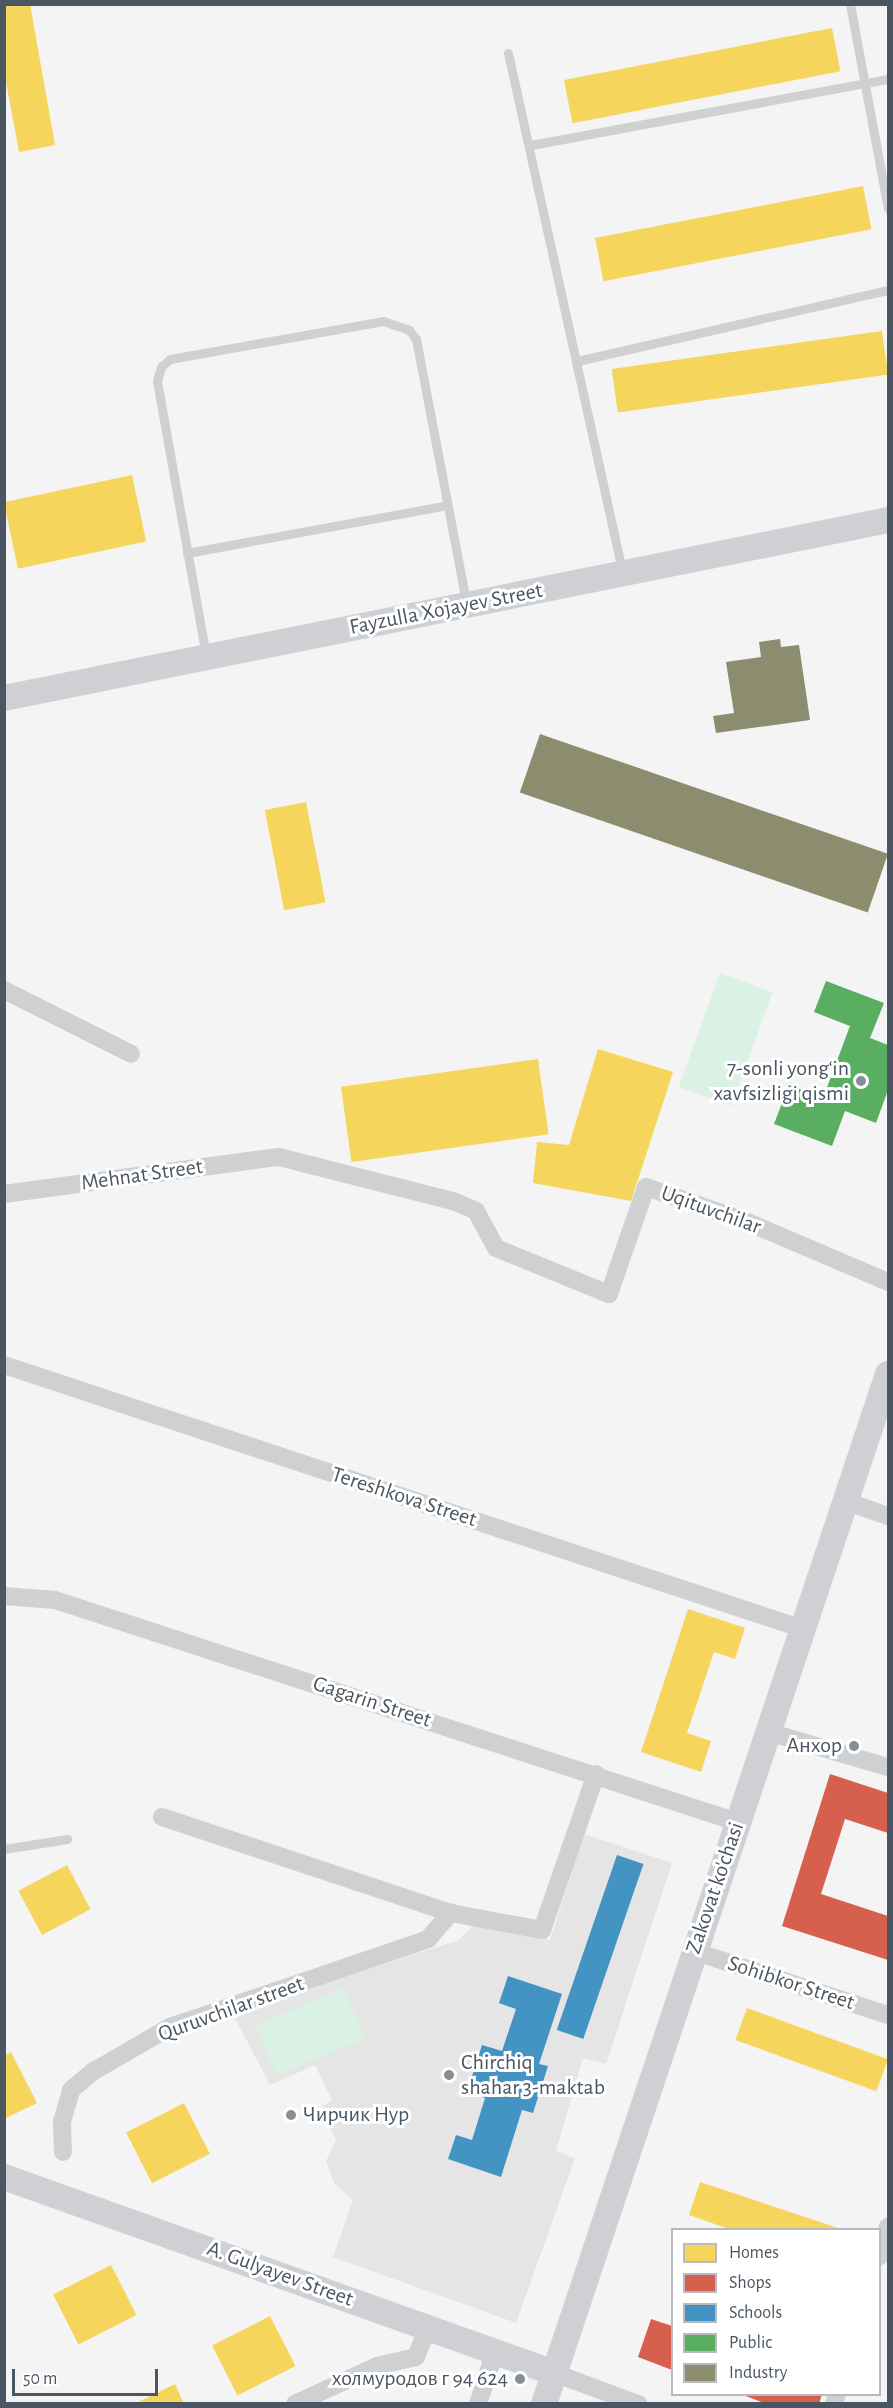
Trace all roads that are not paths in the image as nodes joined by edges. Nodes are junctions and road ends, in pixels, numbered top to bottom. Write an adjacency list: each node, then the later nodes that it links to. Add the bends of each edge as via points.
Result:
1 (850, 4): 4 (lane)
2 (508, 53): 5 (lane)
3 (888, 79): 4 (lane)
4 (866, 85): 5 (lane); 6 (lane)
5 (531, 145): 8 (lane)
6 (888, 209)
7 (888, 290): 8 (lane)
8 (577, 361): 12 (lane)
9 (448, 505): 11 (lane); 11 (lane, via 416,339 408,330 383,321 170,359 161,367 157,381); 13 (lane)
10 (888, 520): 12 (main road, Fayzulla Xojayev Street)
11 (187, 554): 14 (lane)
12 (622, 573): 13 (main road, Fayzulla Xojayev Street)
13 (467, 604): 14 (main road, Fayzulla Xojayev Street)
14 (206, 657): 15 (main road, Fayzulla Xojayev Street)
15 (4, 698)
16 (4, 990): 17 (street)
17 (131, 1054)
18 (279, 1157): 19 (street, Mehnat Street); 20 (street, Uqituvchilar, via 453,1200 476,1211 496,1248 609,1294 646,1187 745,1221)
19 (4, 1194)
20 (888, 1282)
21 (4, 1365): 26 (street, Tereshkova Street)
22 (888, 1374): 23 (main road, Zakovat ko'chasi)
23 (848, 1502): 24 (street); 26 (main road, Zakovat ko'chasi)
24 (888, 1516)
25 (4, 1596): 29 (street, Gagarin Street, via 55,1599)
26 (803, 1629): 27 (main road, Zakovat ko'chasi)
27 (768, 1732): 28 (street); 31 (main road, Zakovat ko'chasi)
28 (888, 1767)
29 (596, 1774): 31 (street, Gagarin Street); 34 (street, via 542,1930)
30 (162, 1817): 34 (street)
31 (737, 1822): 35 (main road, Zakovat ko'chasi)
32 (68, 1839): 33 (lane)
33 (4, 1849)
34 (451, 1913): 37 (street, Quruvchilar street, via 428,1939 170,2027 94,2071 71,2090 62,2122)
35 (693, 1951): 36 (street, Sohibkor Street); 43 (main road, Zakovat ko'chasi)
36 (888, 2015)
37 (63, 2152)
38 (4, 2177): 41 (main road, A. Gulyayev Street)
39 (888, 2227): 40 (street)
40 (881, 2250)
41 (428, 2327): 42 (main road, A. Gulyayev Street); 44 (street, via 416,2357 376,2366)
42 (495, 2350): 43 (main road, A. Gulyayev Street); 45 (street)
43 (555, 2373): 46 (main road, Zakovat ko'chasi); 47 (street)
44 (295, 2403)
45 (478, 2403)
46 (544, 2403)
47 (638, 2403)

